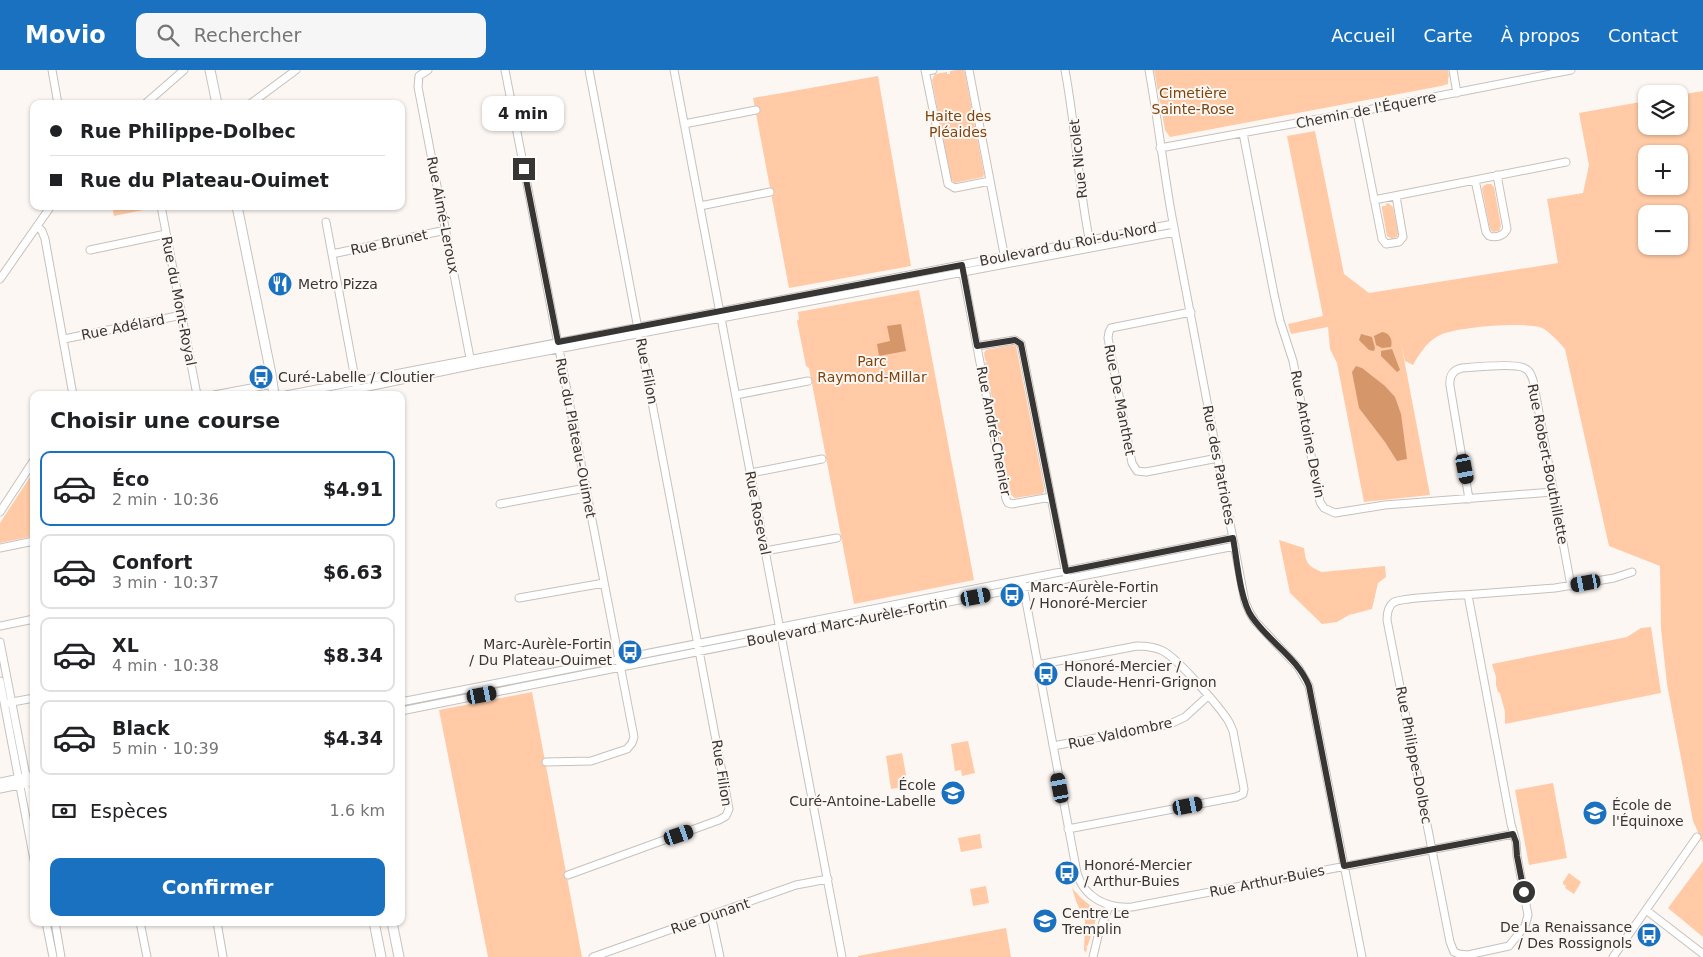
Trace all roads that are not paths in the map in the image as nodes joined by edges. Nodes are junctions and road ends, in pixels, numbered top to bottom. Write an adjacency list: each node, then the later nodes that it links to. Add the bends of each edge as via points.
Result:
1 (52, 70): 16 (street)
2 (184, 70): 17 (street)
3 (210, 70): 18 (main road)
4 (296, 70): 19 (street)
5 (428, 70): 39 (street, Rue Aimé-Leroux, via 419,76 418,87)
6 (505, 70): 53 (street, Rue du Plateau-Ouimet)
7 (589, 70): 51 (street, Rue Filion)
8 (674, 70): 22 (street, Rue Roseval)
9 (928, 70): 28 (street, via 948,184 955,188)
10 (969, 70): 28 (street)
11 (1065, 70): 42 (street, Rue Nicolet, via 1073,112 1081,194)
12 (1149, 70): 24 (street, Rue des Patriotes)
13 (1452, 70): 15 (street)
14 (1571, 70): 15 (street, Chemin de l'Équerre)
15 (1457, 93): 21 (street, Chemin de l'Équerre)
16 (57, 100)
17 (150, 100)
18 (216, 100)
19 (255, 100)
20 (756, 110): 22 (street)
21 (1357, 112): 23 (street, Chemin de l'Équerre); 31 (street)
22 (684, 124): 32 (street, Rue Roseval)
23 (1243, 133): 24 (street, Chemin de l'Équerre); 74 (street, Rue Antoine Devin, via 1275,299 1293,361 1322,506 1335,513 1382,505)
24 (1160, 148): 37 (street, Rue des Patriotes)
25 (1566, 162): 26 (street)
26 (1497, 176): 27 (street); 27 (street, via 1507,229 1505,234 1498,236 1489,236 1486,232)
27 (1475, 180): 30 (street)
28 (990, 181): 45 (street)
29 (770, 192): 32 (street)
30 (1396, 196): 31 (street); 31 (street, via 1403,237 1394,244 1386,244 1382,239)
31 (1374, 200)
32 (700, 206): 49 (street, Rue Roseval)
33 (48, 210): 38 (street)
34 (162, 210): 41 (street, Rue du Mont-Royal)
35 (238, 210): 58 (main road)
36 (326, 222): 44 (street)
37 (1173, 224): 40 (street, Rue des Patriotes); 42 (street, Boulevard du Roi-du-Nord)
38 (37, 226): 47 (street); 52 (street, via 45,237)
39 (446, 230): 44 (street, Rue Brunet); 55 (street, Rue Aimé-Leroux)
40 (1175, 232): 42 (street, Boulevard du Roi-du-Nord); 48 (street, Rue des Patriotes)
41 (166, 234): 43 (street); 50 (street, Rue du Mont-Royal)
42 (1091, 244): 45 (street, Boulevard du Roi-du-Nord)
43 (90, 250)
44 (332, 254): 56 (street)
45 (1006, 260): 46 (street, Boulevard du Roi-du-Nord)
46 (962, 268): 49 (street, Boulevard du Roi-du-Nord); 54 (street, Rue André-Chenier)
47 (0, 279)
48 (1190, 312): 67 (street, Rue des Patriotes); 67 (street, Rue De Manthet, via 1113,327 1108,334 1112,357 1135,469 1143,472)
49 (720, 315): 51 (street, Boulevard du Roi-du-Nord); 66 (street, Rue Roseval)
50 (182, 316): 52 (street, Rue Adélard); 61 (street, Rue du Mont-Royal)
51 (639, 330): 53 (street, Boulevard du Roi-du-Nord); 95 (street, Rue Filion)
52 (64, 339): 60 (street)
53 (558, 345): 55 (street, Boulevard du Roi-du-Nord); 71 (street, Rue du Plateau-Ouimet)
54 (977, 346): 73 (street, Rue André-Chenier, via 1015,340 1021,344); 73 (street, Rue André-Chenier, via 1006,500 1012,504)
55 (471, 362): 56 (street, Boulevard du Roi-du-Nord); 59 (street, Boulevard du Roi-du-Nord)
56 (356, 381): 59 (street); 64 (street, Boulevard du Roi-du-Nord)
57 (808, 381): 66 (street)
58 (273, 384): 62 (street); 63 (main road)
59 (358, 389): 65 (street, Boulevard du Roi-du-Nord)
60 (72, 391)
61 (195, 391)
62 (235, 391)
63 (275, 391)
64 (306, 391)
65 (348, 391)
66 (736, 395): 70 (street, Rue Roseval)
67 (1218, 458): 79 (street, Rue des Patriotes)
68 (822, 460): 70 (street)
69 (30, 466): 76 (street)
70 (751, 473): 81 (street, Rue Roseval)
71 (586, 488): 75 (street); 86 (street, Rue du Plateau-Ouimet)
72 (1554, 492): 74 (street, Rue Antoine Devin); 74 (street, Rue Robert-Bouthillette, via 1530,372 1520,366 1464,368 1453,372 1449,384); 87 (street, Rue Robert-Bouthillette)
73 (1051, 497): 82 (street, Rue André-Chenier)
74 (1470, 499)
75 (500, 504)
76 (0, 512)
77 (837, 538): 81 (street)
78 (30, 542): 80 (street)
79 (1234, 542): 82 (street, Boulevard Marc-Aurèle-Fortin); 85 (street, Boulevard Marc-Aurèle-Fortin); 116 (street, Rue des Patriotes, via 1250,613 1298,667 1309,686)
80 (0, 548)
81 (765, 550): 93 (street, Rue Roseval)
82 (1066, 571): 84 (street, Boulevard Marc-Aurèle-Fortin); 85 (street)
83 (1632, 572): 87 (street, Rue Philippe-Dolbec)
84 (1022, 579): 88 (street); 93 (street, Boulevard Marc-Aurèle-Fortin)
85 (1067, 579): 88 (street, Boulevard Marc-Aurèle-Fortin)
86 (604, 582): 90 (street); 96 (street, Rue du Plateau-Ouimet)
87 (1571, 586): 89 (street, Rue Philippe-Dolbec)
88 (1024, 588): 93 (street, Boulevard Marc-Aurèle-Fortin); 97 (street)
89 (1468, 595): 113 (street, Rue Philippe-Dolbec); 115 (street, Rue Philippe-Dolbec, via 1398,601 1391,604 1387,613)
90 (519, 598)
91 (30, 621): 92 (street)
92 (0, 626)
93 (781, 631): 95 (street, Boulevard Marc-Aurèle-Fortin); 118 (street, Rue Roseval)
94 (0, 642): 103 (street)
95 (699, 647): 96 (street, Boulevard Marc-Aurèle-Fortin); 98 (street, Boulevard Marc-Aurèle-Fortin); 117 (street, Rue Filion, via 728,814 713,823)
96 (619, 659): 98 (street); 102 (street, Boulevard Marc-Aurèle-Fortin)
97 (1037, 665): 100 (street, via 1133,647 1150,647 1167,653); 105 (street)
98 (620, 667): 104 (street, Boulevard Marc-Aurèle-Fortin); 106 (street, via 634,737 629,747 591,761)
99 (0, 681): 103 (street)
100 (1208, 696): 105 (street, Rue Valdombre, via 1187,715 1170,724); 112 (street, via 1232,727 1243,794)
101 (30, 699): 103 (street)
102 (405, 701)
103 (8, 703): 107 (street)
104 (405, 711)
105 (1053, 746): 112 (street)
106 (546, 762)
107 (25, 781): 108 (street); 109 (street); 110 (street); 111 (street)
108 (0, 782)
109 (0, 789)
110 (30, 801)
111 (30, 825)
112 (1068, 829): 119 (street, via 1080,883 1091,895)
113 (1513, 834): 115 (street, Rue Arthur-Buies); 115 (street, Rue Philippe-Dolbec, via 1527,921 1509,946 1471,955 1459,954 1451,947)
114 (1697, 837): 120 (street)
115 (1432, 850): 116 (street, Rue Arthur-Buies)
116 (1344, 866): 119 (street, Rue Arthur-Buies, via 1132,907); 139 (street, Rue des Patriotes)
117 (568, 875)
118 (828, 879): 121 (street, Rue Dunant, via 798,884); 137 (street, Rue Roseval)
119 (1109, 906): 138 (street)
120 (1646, 910): 128 (street); 140 (street)
121 (711, 915): 135 (street, Rue Dunant); 136 (street)
122 (47, 926): 129 (street)
123 (56, 926): 130 (street)
124 (141, 926): 131 (street)
125 (218, 926): 132 (street)
126 (375, 926): 133 (main road)
127 (393, 926): 134 (main road)
128 (1703, 954)
129 (53, 957)
130 (61, 957)
131 (146, 957)
132 (223, 957)
133 (380, 957)
134 (399, 957)
135 (593, 957)
136 (720, 957)
137 (842, 957)
138 (1093, 957)
139 (1362, 957)
140 (1613, 957)

